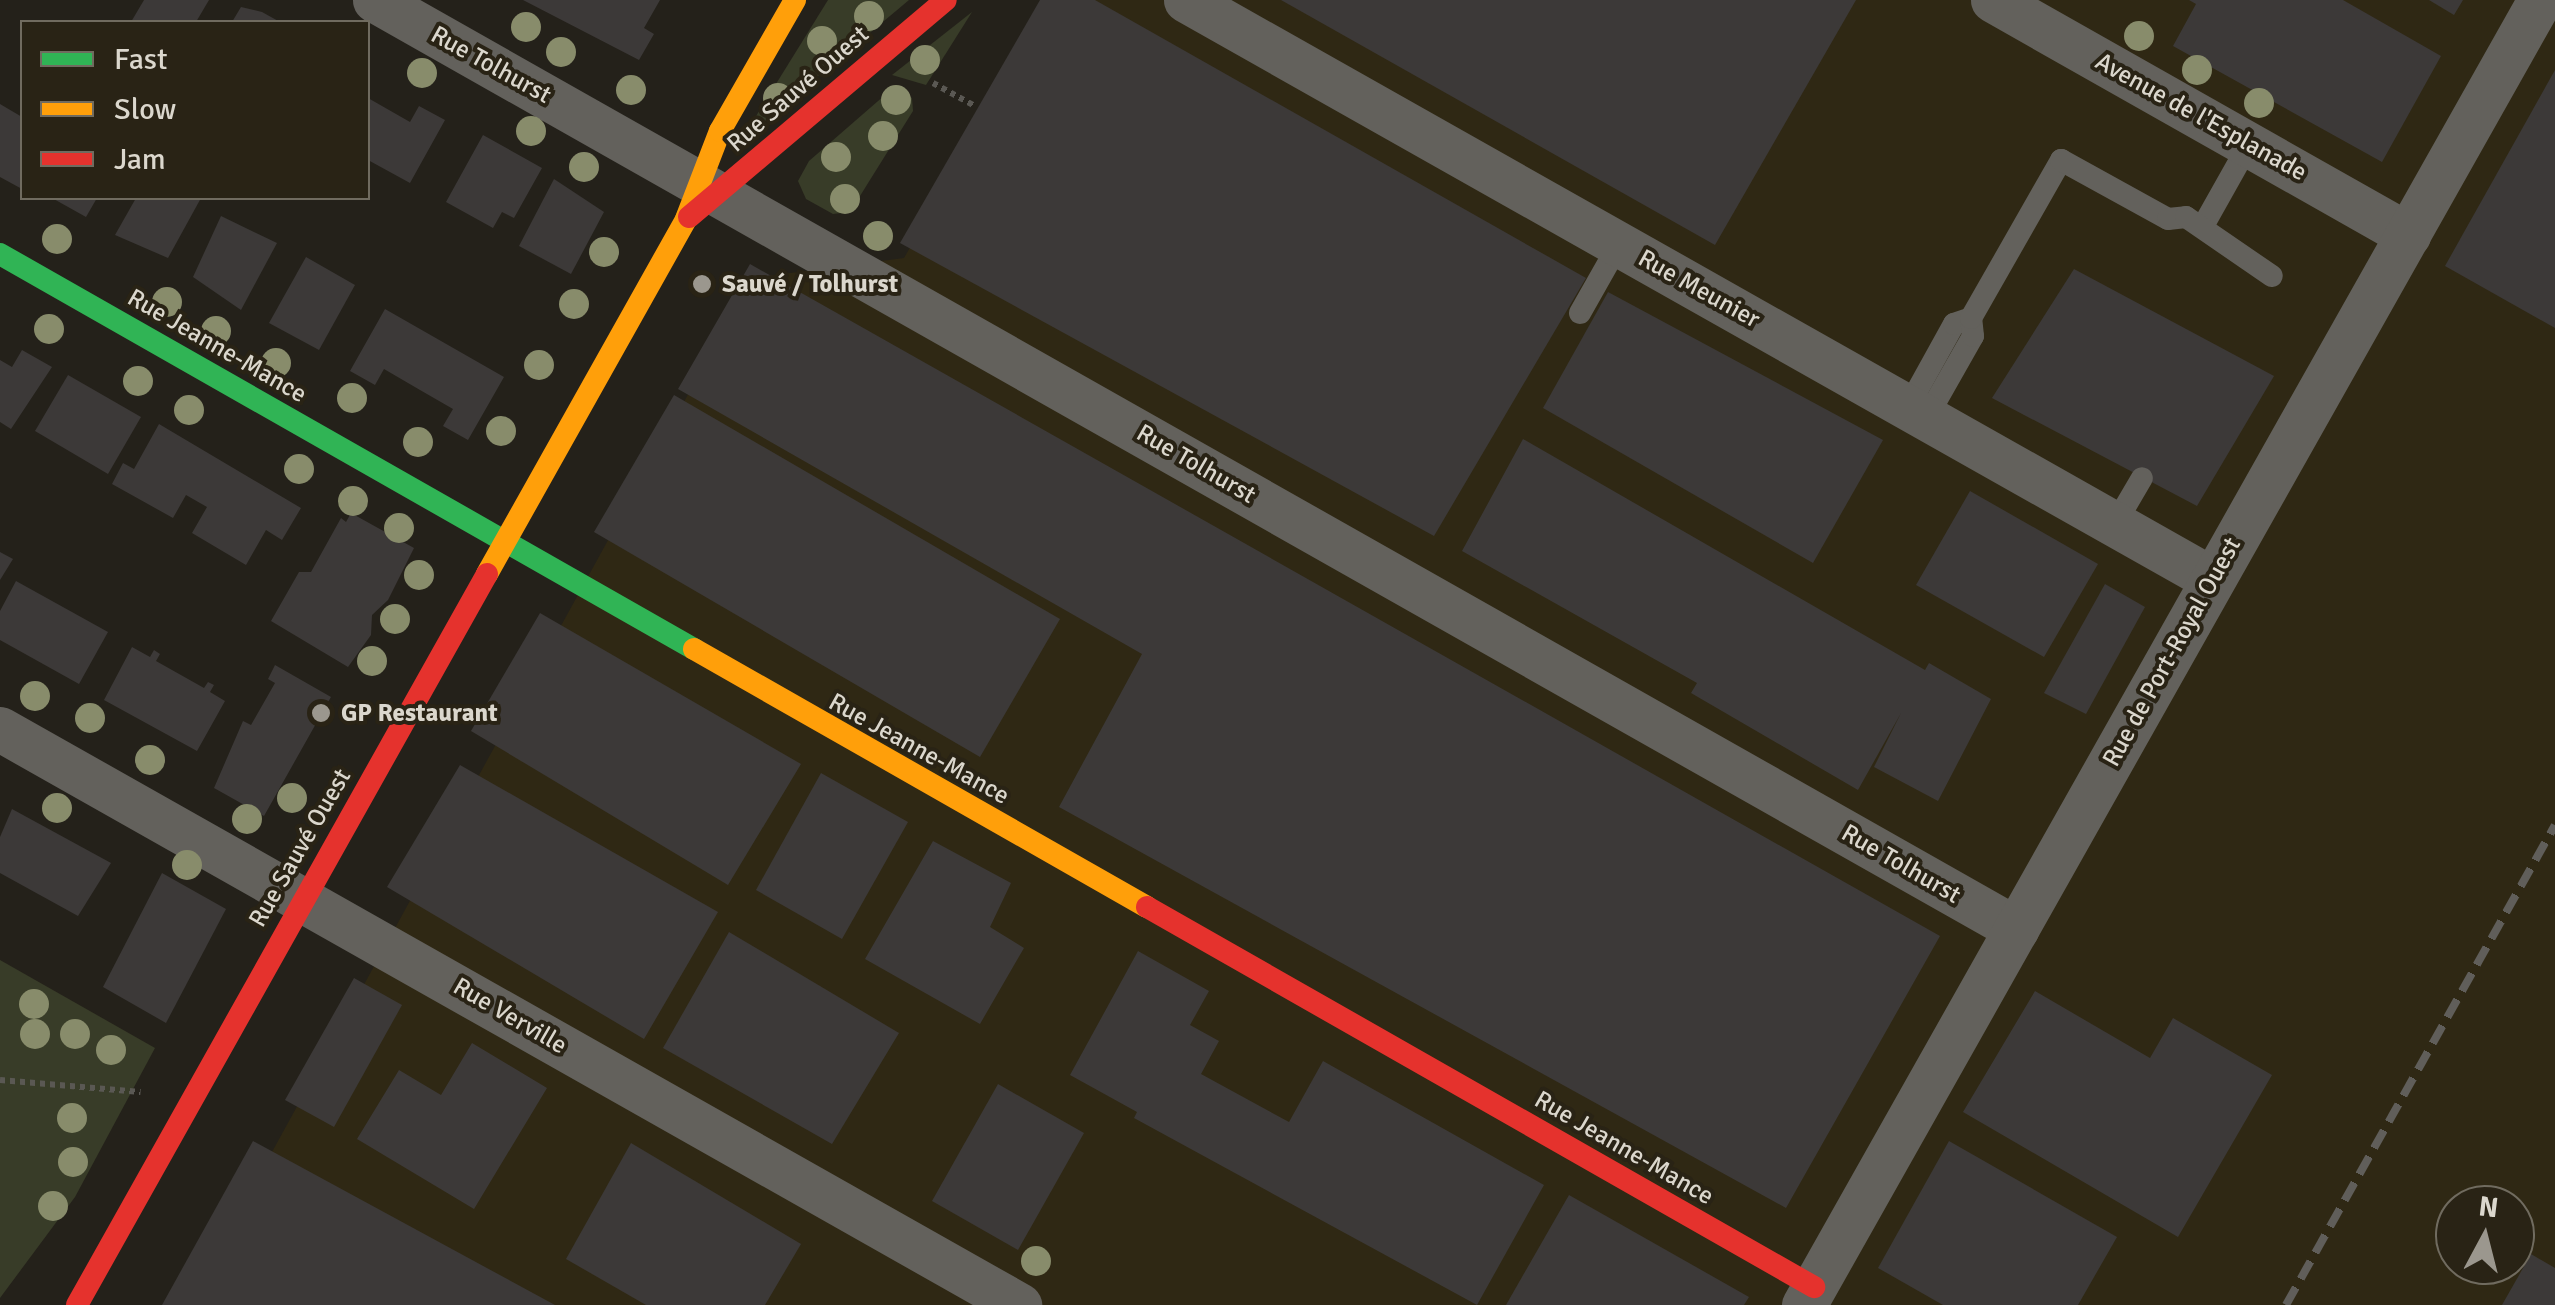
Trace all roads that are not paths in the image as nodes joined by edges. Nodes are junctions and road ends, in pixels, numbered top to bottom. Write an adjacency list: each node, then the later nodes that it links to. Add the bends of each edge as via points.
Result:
1 (375, 0): 8 (street, Rue Tolhurst)
2 (795, 0): 8 (street, Rue Sauvé Ouest, via 720,132)
3 (946, 0): 8 (street, Rue Sauvé Ouest)
4 (1186, 0): 11 (street, Rue Meunier)
5 (1994, 0): 7 (street, Avenue de l'Esplanade)
6 (2540, 0): 10 (street, Rue de Port-Royal Ouest)
7 (2248, 144): 9 (lane); 10 (street, Avenue de l'Esplanade)
8 (702, 198): 18 (street, Rue Sauvé Ouest); 22 (street, Rue Tolhurst)
9 (2202, 226): 13 (lane); 15 (lane, via 2186,217 2168,219 2061,160 1971,318 1954,324)
10 (2408, 234): 19 (street, Rue de Port-Royal Ouest)
11 (1618, 244): 14 (lane); 15 (street, Rue Meunier)
12 (0, 254): 18 (street, Rue Jeanne-Mance)
13 (2272, 276)
14 (1580, 312)
15 (1917, 412): 17 (street, Rue Meunier)
16 (2142, 478): 17 (lane)
17 (2116, 524): 19 (street, Rue Meunier)
18 (505, 540): 21 (street, Rue Sauvé Ouest); 24 (street, Rue Jeanne-Mance)
19 (2212, 579): 22 (street, Rue de Port-Royal Ouest)
20 (0, 729): 21 (street, Rue Verville)
21 (304, 898): 23 (street, Rue Sauvé Ouest); 27 (street, Rue Verville)
22 (2016, 929): 24 (street, Rue de Port-Royal Ouest)
23 (108, 1244): 25 (street, Rue Sauvé Ouest); 26 (street, Rue Sauvé Ouest)
24 (1809, 1296)
25 (57, 1305)
26 (76, 1305)
27 (1019, 1305)

